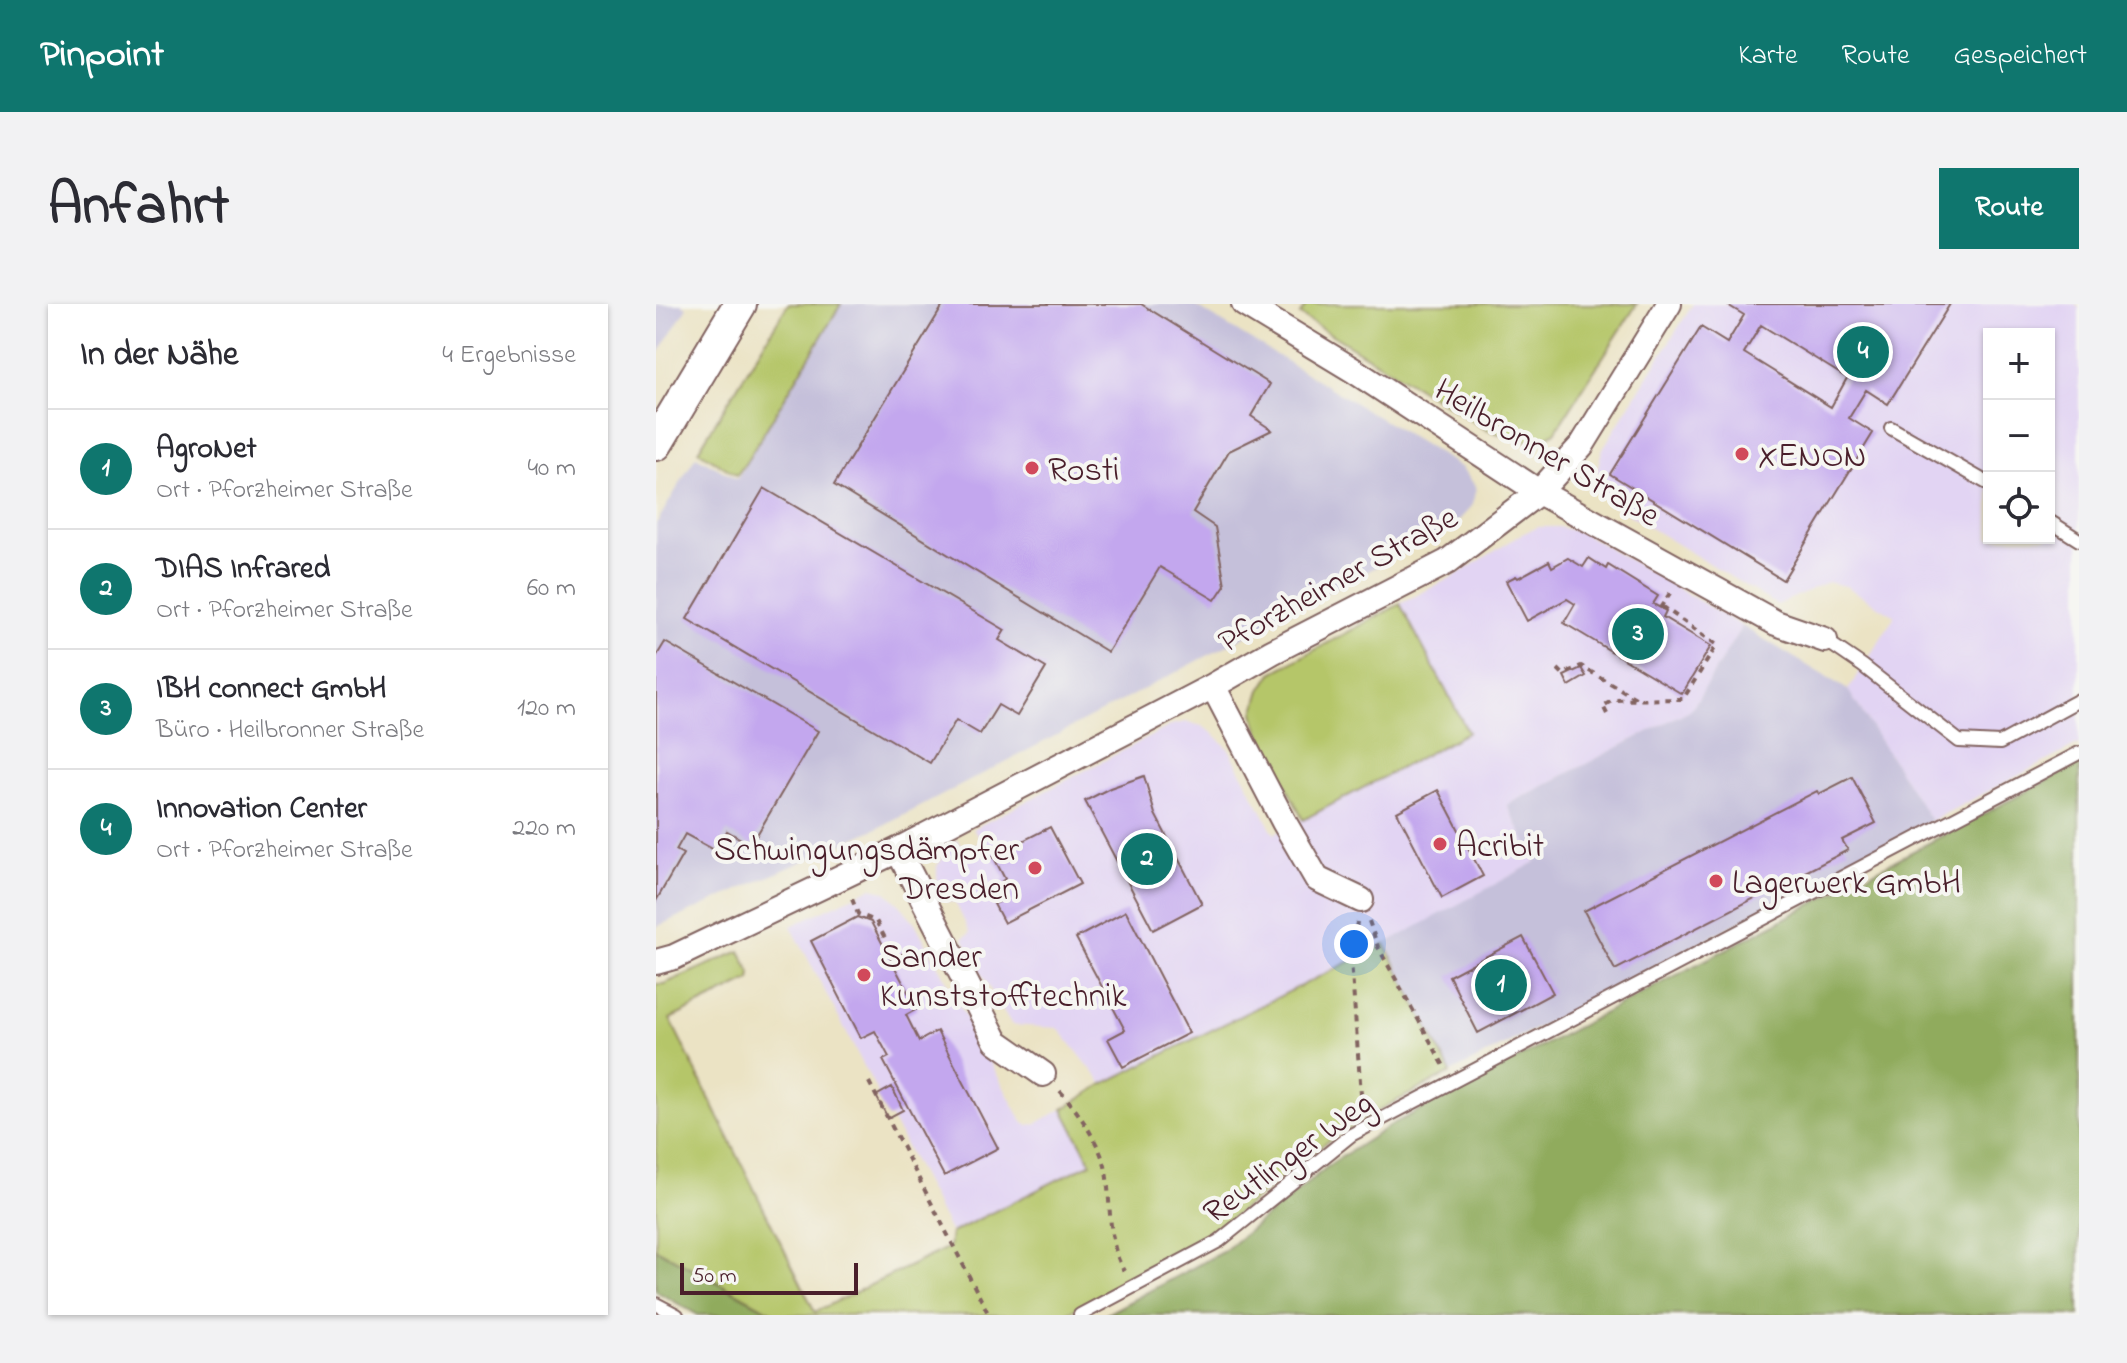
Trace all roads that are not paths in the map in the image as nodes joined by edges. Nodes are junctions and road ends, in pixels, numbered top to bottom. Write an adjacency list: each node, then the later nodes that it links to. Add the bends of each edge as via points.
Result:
1 (740, 304): 5 (main road)
2 (1244, 304): 7 (street, Heilbronner Straße)
3 (1669, 304): 7 (street, Pforzheimer Straße, via 1582,445)
4 (1891, 428): 6 (lane)
5 (658, 437)
6 (1983, 481)
7 (1539, 492): 10 (street, Heilbronner Straße, via 1776,623); 11 (street, Pforzheimer Straße, via 1447,562)
8 (2055, 525): 9 (lane)
9 (2079, 540)
10 (1825, 640): 12 (lane, via 1959,741 2000,743)
11 (1213, 686): 14 (street, Pforzheimer Straße); 15 (street, Pforzheimer Straße, via 1317,879)
12 (2079, 700)
13 (2079, 753): 20 (lane, Reutlinger Weg, via 1351,1135 1219,1241)
14 (898, 850): 16 (street, Pforzheimer Straße); 17 (street, via 996,1041)
15 (1361, 900)
16 (656, 962)
17 (1043, 1074)
18 (656, 1304): 19 (lane)
19 (677, 1315)
20 (1080, 1315)

